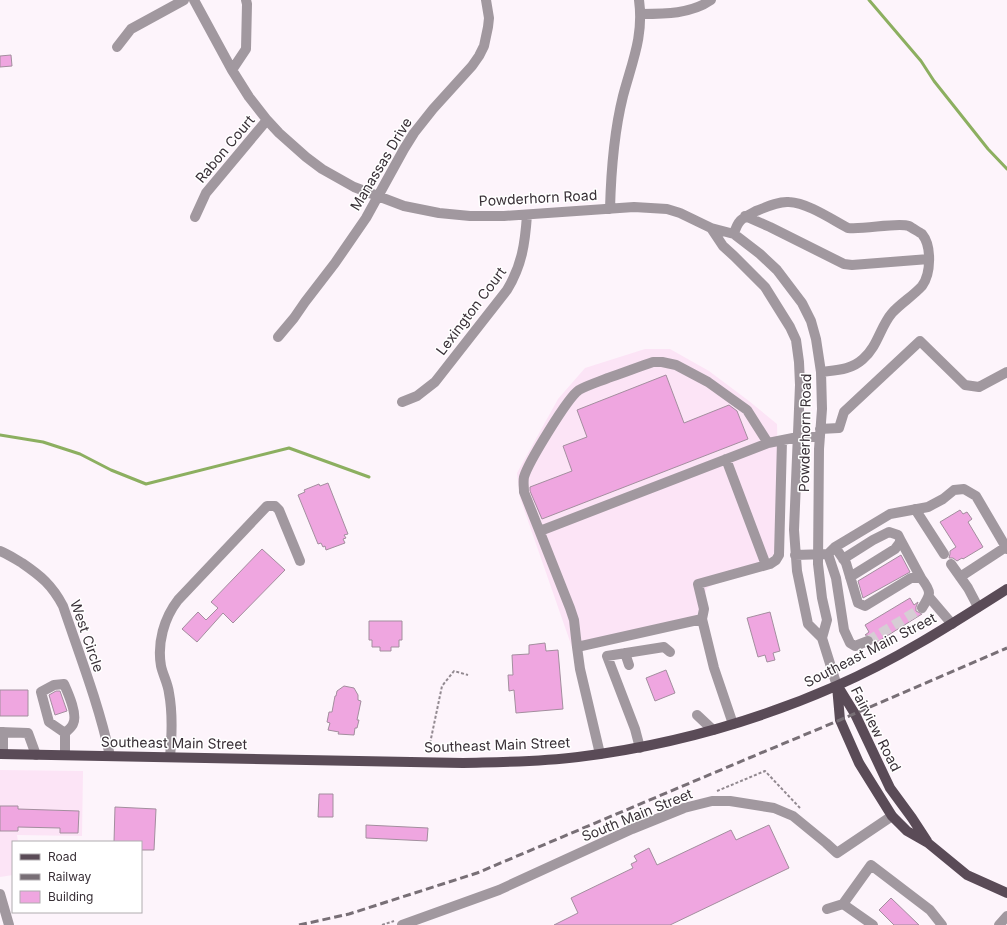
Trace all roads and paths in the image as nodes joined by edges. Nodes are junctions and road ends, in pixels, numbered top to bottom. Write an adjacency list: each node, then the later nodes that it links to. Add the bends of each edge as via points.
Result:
1 (184, 0): 8 (street, via 131,29)
2 (194, 0): 9 (street, Powderhorn Road)
3 (246, 0): 9 (street, via 246,49)
4 (486, 0): 11 (street, Manassas Drive, via 488,27 479,56 414,133)
5 (639, 0): 7 (street)
6 (711, 0): 7 (street, via 697,8 682,12)
7 (641, 14): 12 (street, via 636,53 617,122)
8 (117, 47)
9 (232, 70): 10 (street, Powderhorn Road)
10 (267, 120): 11 (street, Powderhorn Road, via 322,169 354,187); 15 (street, Rabon Court, via 206,193)
11 (378, 196): 13 (street, Powderhorn Road, via 404,206 439,213 470,216); 19 (street, Manassas Drive, via 335,263)
12 (610, 209): 13 (street, Powderhorn Road); 16 (street, Powderhorn Road, via 667,209)
13 (527, 215): 22 (street, Lexington Court, via 521,262 507,290 435,382 417,396)
14 (745, 216): 17 (street, via 737,224); 18 (street, via 844,264); 18 (street, via 765,207 787,202 800,203 848,228 909,226 922,234)
15 (195, 217)
16 (711, 228): 17 (street, Powderhorn Road); 24 (street, Powderhorn Road, via 723,246 765,288 783,313 796,340 800,385)
17 (734, 234): 20 (street, Powderhorn Road, via 778,270 802,303 811,320)
18 (929, 259): 20 (street, via 930,269 922,285 892,313 874,346 863,359 846,369)
19 (278, 337)
20 (821, 372): 23 (street, Powderhorn Road)
21 (1007, 372): 23 (street, via 979,387 965,385 920,341 844,412 839,428)
22 (402, 402)
23 (820, 433): 24 (street); 33 (street, Powderhorn Road)
24 (798, 436): 25 (street); 35 (street, Powderhorn Road, via 794,530)
25 (782, 441): 26 (street); 39 (street, via 779,555 776,560)
26 (768, 443): 27 (street); 29 (street, via 747,410 708,382 676,365 654,362 590,384 573,395 557,417 524,476 524,492)
27 (726, 459): 29 (street); 39 (street)
28 (915, 509): 31 (street, via 928,507 954,490 964,489 976,496); 33 (street, via 890,514); 34 (street)
29 (540, 532): 51 (street, via 574,620)
30 (901, 541): 36 (street, via 898,535 889,532); 40 (street, via 895,549); 42 (street)
31 (1007, 548): 41 (street)
32 (0, 551): 67 (street, West Circle, via 45,580 63,606)
33 (827, 552): 35 (street); 36 (street); 49 (street, Powderhorn Road, via 822,598 827,620); 50 (street, via 836,578 844,630 850,643 855,646)
34 (944, 554)
35 (796, 555): 49 (street, Powderhorn Road, via 808,624)
36 (843, 559): 40 (street)
37 (300, 562): 68 (street, via 280,510 275,506 267,506 170,611 162,634 160,656 171,707)
38 (951, 564): 41 (street)
39 (766, 565): 47 (street, via 698,584 704,609)
40 (850, 576): 42 (street, via 858,603 865,606 911,578)
41 (960, 577): 45 (street)
42 (921, 578): 44 (street, via 928,588)
43 (1007, 589): 45 (main road, Southeast Main Street)
44 (929, 597): 46 (street); 48 (street)
45 (978, 607): 48 (main road, Southeast Main Street)
46 (922, 608)
47 (702, 618): 51 (street); 58 (street, via 714,668)
48 (952, 624): 56 (main road, Southeast Main Street)
49 (822, 638): 56 (street, Powderhorn Road)
50 (868, 641)
51 (577, 646): 65 (street)
52 (670, 652): 53 (street, via 664,648)
53 (625, 653): 54 (street); 62 (street, via 607,656 635,728)
54 (629, 665)
55 (468, 675): 69 (path, via 454,671 442,686)
56 (838, 686): 58 (main road, Southeast Main Street); 70 (main road, Fairview Road, via 840,720 859,763); 71 (main road, Fairview Road, via 855,714 890,788)
57 (697, 715): 59 (street)
58 (733, 724): 59 (main road, Southeast Main Street)
59 (714, 730): 62 (main road, Southeast Main Street)
60 (1, 732): 63 (street); 64 (street, via 28,734)
61 (64, 733): 61 (street, via 73,725 75,718 64,684 54,685 41,692 49,722); 66 (street)
62 (640, 748): 65 (main road, Southeast Main Street)
63 (1, 754): 64 (main road, Southeast Main Street)
64 (36, 754): 66 (main road, Southeast Main Street)
65 (600, 754): 69 (main road, Southeast Main Street, via 528,761)
66 (65, 755): 67 (main road, Southeast Main Street)
67 (110, 756): 68 (main road, Southeast Main Street)
68 (170, 757): 69 (main road, Southeast Main Street)
69 (427, 762)
70 (892, 816): 71 (main road, Fairview Road, via 907,831); 77 (street, South Main Street, via 837,853 793,816 774,808 730,801 712,801 684,808 499,890)
71 (928, 843): 72 (main road, Fairview Road, via 967,875)
72 (1007, 893)
73 (0, 894): 78 (street)
74 (843, 904): 75 (street); 79 (street); 80 (street, via 871,865 930,910)
75 (827, 909)
76 (1007, 916): 81 (street)
77 (407, 924)
78 (9, 925)
79 (873, 925)
80 (942, 925)
81 (999, 925)

